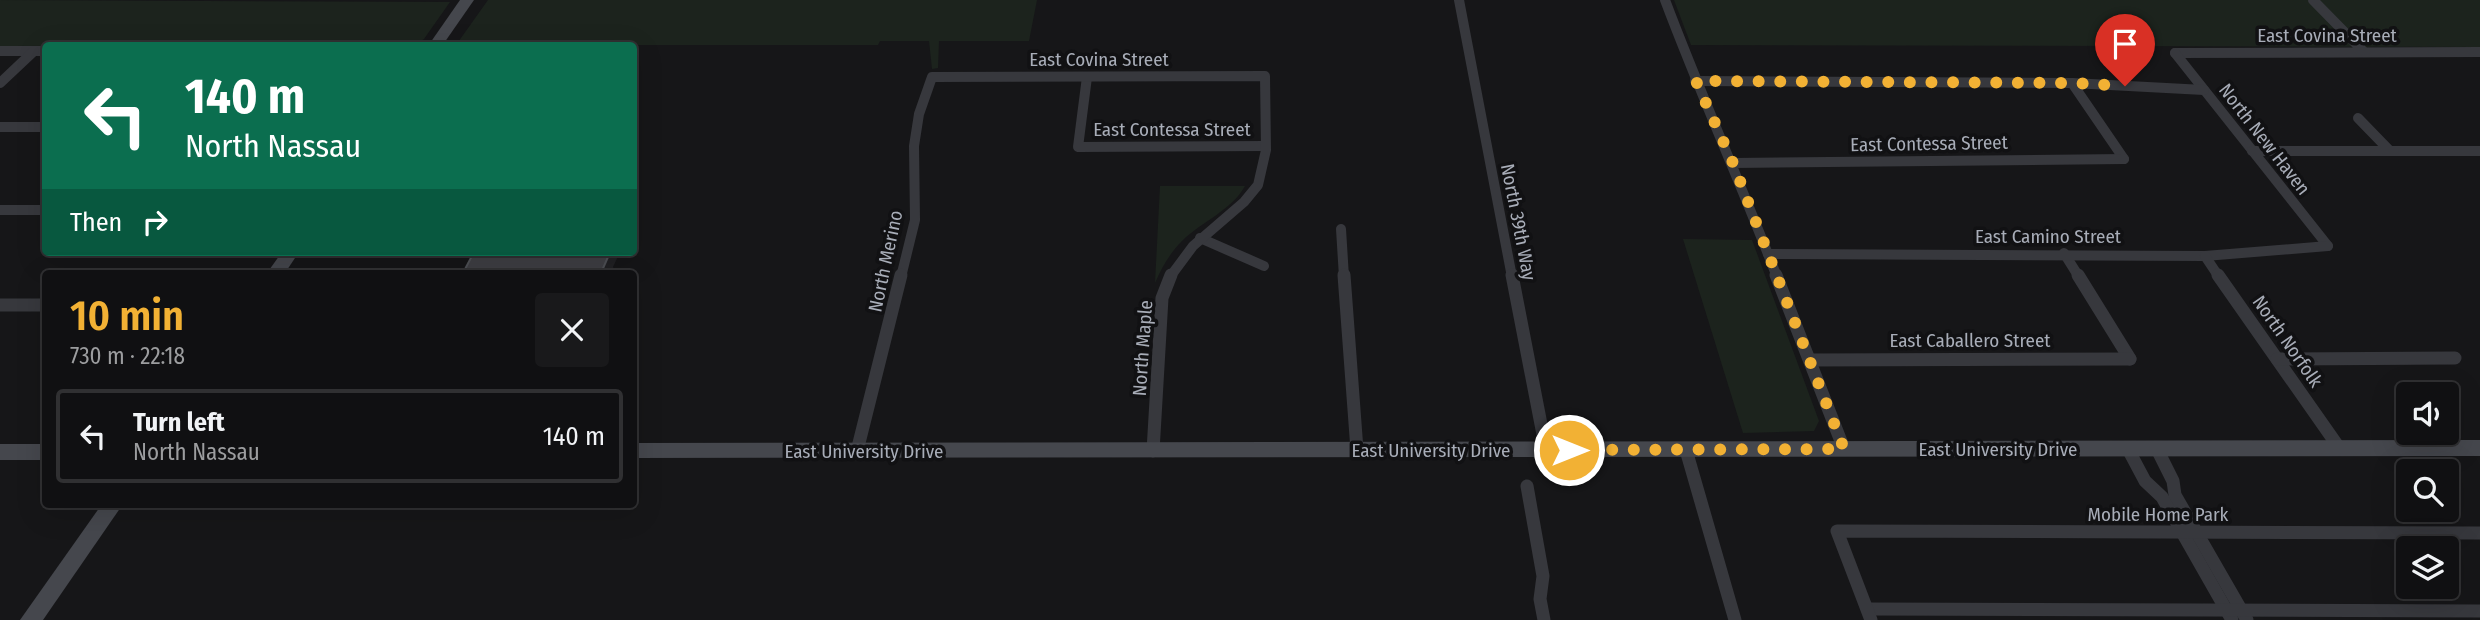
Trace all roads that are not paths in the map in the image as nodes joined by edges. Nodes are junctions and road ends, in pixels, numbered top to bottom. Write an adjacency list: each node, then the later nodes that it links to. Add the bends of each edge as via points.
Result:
1 (467, 0): 5 (main road)
2 (1459, 0): 47 (street, North 39th Way)
3 (1665, 0): 15 (street)
4 (2313, 0): 9 (street)
5 (438, 42)
6 (0, 51): 7 (street)
7 (33, 51): 8 (street); 16 (street)
8 (42, 51)
9 (2364, 52): 10 (street, East Covina Street); 11 (street, East Covina Street)
10 (2480, 52)
11 (2175, 53): 18 (street, North New Haven)
12 (1265, 76): 14 (street, East Covina Street); 22 (street, North Maple)
13 (932, 77): 14 (street, East Covina Street); 50 (street, North Merino, via 914,146 915,219)
14 (1087, 77): 22 (street, East Contessa Street, via 1078,147)
15 (1696, 81): 17 (street); 26 (street)
16 (0, 83)
17 (2073, 83): 18 (street); 26 (street, East Contessa Street, via 2124,159)
18 (2204, 90): 23 (street, North New Haven)
19 (2358, 118): 24 (street)
20 (0, 127): 21 (street)
21 (42, 127)
22 (1265, 146): 30 (street, North Maple, via 1262,176 1245,202)
23 (2252, 151): 24 (street); 31 (street, North New Haven)
24 (2390, 151): 25 (street)
25 (2480, 151)
26 (1733, 163): 32 (street)
27 (42, 210): 28 (street)
28 (0, 211)
29 (1341, 229): 46 (street)
30 (1200, 238): 35 (street); 51 (street, North Maple, via 1168,276 1162,298)
31 (2328, 246): 34 (street, East Camino Street)
32 (1768, 254): 33 (street, East Camino Street); 40 (street)
33 (2064, 254): 34 (street, East Camino Street); 40 (street, East Caballero Street, via 2130,359)
34 (2205, 256): 39 (street, North Norfolk)
35 (1264, 266)
36 (0, 305): 37 (street)
37 (42, 305)
38 (2455, 358): 39 (street)
39 (2277, 359): 44 (street, North Norfolk)
40 (1810, 360): 41 (street)
41 (1844, 449): 42 (main road, East University Drive); 48 (main road, East University Drive)
42 (2128, 449): 43 (main road, East University Drive); 56 (street, via 2145,481)
43 (2157, 449): 44 (main road, East University Drive); 56 (street)
44 (2340, 449): 45 (main road, East University Drive)
45 (2480, 449)
46 (1357, 450): 47 (main road, East University Drive); 51 (main road, East University Drive)
47 (1546, 450): 48 (main road, East University Drive)
48 (1686, 450): 63 (street)
49 (637, 451): 50 (main road, East University Drive)
50 (857, 451): 51 (main road, East University Drive)
51 (1153, 451)
52 (0, 452): 53 (main road)
53 (42, 452)
54 (1527, 486): 62 (street, via 1543,576 1540,599)
55 (110, 508): 61 (main road)
56 (2190, 533): 57 (street, Mobile Home Park); 59 (street, Mobile Home Park, via 1837,531); 60 (street)
57 (2480, 533)
58 (2480, 611): 60 (street)
59 (1870, 615): 60 (street)
60 (2237, 615)
61 (31, 620)
62 (1544, 620)
63 (1735, 620)

